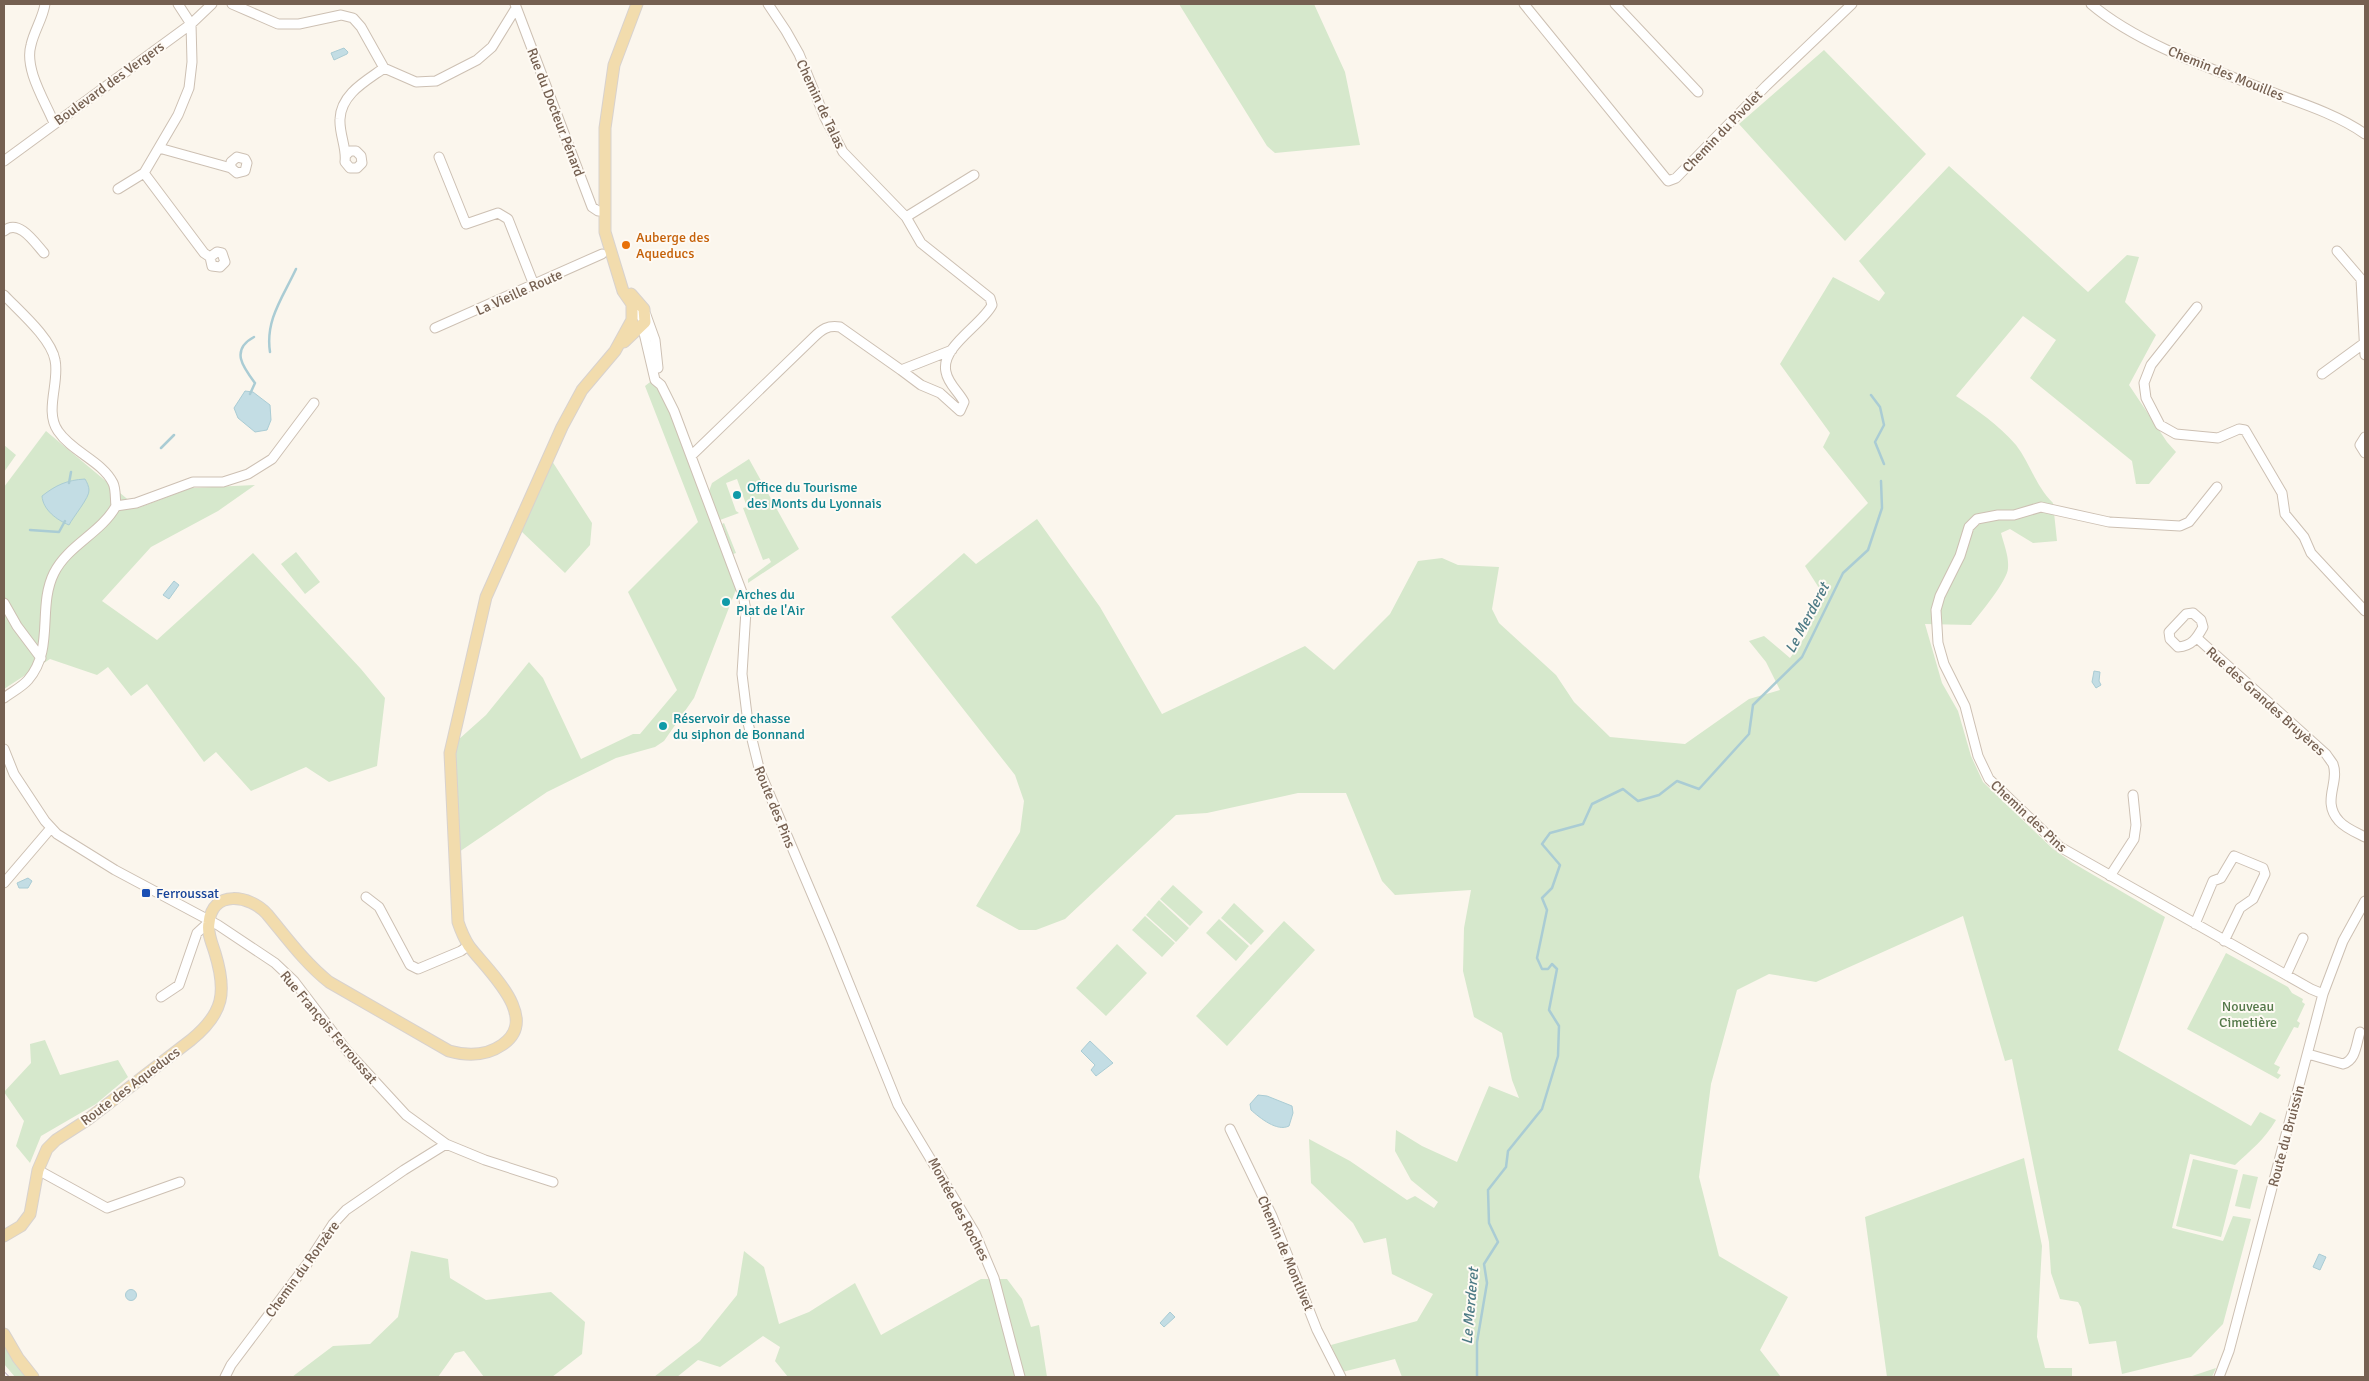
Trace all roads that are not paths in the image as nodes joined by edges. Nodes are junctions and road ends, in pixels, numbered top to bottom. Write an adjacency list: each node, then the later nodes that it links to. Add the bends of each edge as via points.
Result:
1 (45, 4): 15 (street, via 30,45 29,58)
2 (178, 4): 12 (street)
3 (212, 4): 12 (street, Boulevard des Vergers)
4 (232, 4): 13 (street, via 278,24 299,24 341,15 353,18)
5 (637, 4): 25 (main road, via 614,65 607,104)
6 (768, 4): 26 (street, Chemin de Talas, via 799,54 843,152)
7 (1524, 4): 9 (street, Chemin du Pivolet, via 1668,181 1676,178)
8 (1615, 4): 14 (street)
9 (1852, 4)
10 (2090, 4): 16 (street, Chemin des Mouilles, via 2106,17 2153,43 2303,104)
11 (515, 6): 13 (street, via 492,47 457,72 436,81 416,82); 25 (street, Rue du Docteur Pénard, via 592,207 598,211)
12 (191, 24): 15 (street, Boulevard des Vergers); 17 (street, via 189,88)
13 (384, 68): 18 (street, via 346,98 340,119)
14 (1698, 92)
15 (54, 123): 20 (street, Boulevard des Vergers)
16 (2365, 134)
17 (159, 148): 21 (street); 22 (street)
18 (346, 155)
19 (439, 157): 33 (street, via 466,224 498,213 508,219)
20 (4, 161)
21 (231, 168)
22 (144, 173): 24 (street); 31 (street, via 204,254)
23 (974, 175): 26 (street)
24 (118, 189)
25 (605, 210): 30 (main road)
26 (906, 217): 43 (street, Chemin de Talas, via 921,243 990,298 992,305 986,316)
27 (4, 231): 29 (street, via 16,227 24,230)
28 (2337, 251): 42 (street, via 2361,279)
29 (44, 253)
30 (605, 253): 32 (main road); 33 (street, La Vieille Route)
31 (210, 257)
32 (620, 278): 35 (main road, via 622,291); 36 (main road)
33 (534, 285): 39 (street, La Vieille Route)
34 (4, 294): 53 (street, via 50,346 56,362 54,425 64,439 107,474 114,484)
35 (632, 304): 38 (street, Route des Pins); 40 (main road)
36 (644, 308): 38 (main road); 41 (street, Route des Pins)
37 (2197, 308): 55 (street, via 2151,366 2144,383 2146,398 2160,425 2176,434 2218,438 2239,428 2245,430 2282,493 2285,514 2304,536 2311,553)
38 (645, 322): 40 (main road); 41 (street, Route des Pins)
39 (435, 328)
40 (637, 329): 47 (street, Route des Pins, via 655,380); 71 (main road, via 582,390 486,597 450,753 458,922)
41 (655, 340): 47 (street, Route des Pins, via 655,359)
42 (2363, 344): 44 (street); 46 (street)
43 (952, 350): 45 (street); 45 (street, via 945,362 946,374 964,402 960,411 940,393 921,386)
44 (2365, 355)
45 (902, 370): 51 (street, via 840,328 822,329)
46 (2322, 374)
47 (661, 385): 51 (street, Route des Pins)
48 (314, 403): 53 (street, via 272,459 248,474 223,482 193,482 136,503)
49 (2365, 437): 50 (street, via 2360,445)
50 (2365, 453)
51 (692, 455): 77 (street, Route des Pins, via 743,595 746,610 742,674 748,722 760,772)
52 (2217, 487): 63 (street, Chemin des Pins, via 2189,522 2180,526 2109,522 2041,507 2014,515 1977,519 1969,528 1960,556 1940,596 1936,627 1944,664 1965,706 1978,756 1989,779 2060,847)
53 (116, 506): 57 (street, via 109,518 64,558 54,573 48,590)
54 (4, 603): 57 (street)
55 (2365, 611)
56 (2197, 638): 62 (street, Rue des Grandes Bruyères, via 2326,754 2334,770 2330,796 2333,812 2339,822)
57 (41, 658): 58 (street, via 27,681)
58 (4, 698)
59 (4, 749): 61 (street, Rue François Ferroussat, via 14,774)
60 (2133, 795): 63 (street, via 2134,839)
61 (51, 828): 64 (street); 67 (street, Rue François Ferroussat, via 115,870)
62 (2365, 838)
63 (2110, 876): 68 (street, Chemin des Pins)
64 (4, 883)
65 (366, 897): 71 (street, via 379,907 410,965 418,969)
66 (2365, 901): 73 (street, Route du Bruissin, via 2343,941)
67 (208, 922): 71 (main road, via 219,904 229,899 250,901 263,909 312,968 329,982 450,1052 463,1055 485,1053 501,1046 512,1036 517,1017 512,999); 74 (street, via 197,933 179,985); 79 (street, Rue François Ferroussat, via 275,963 294,981 348,1052 393,1103); 80 (main road, Route des Aqueducs, via 222,980 221,999 214,1018 191,1040 56,1140)
68 (2195, 924): 70 (street, Chemin des Pins); 70 (street, via 2213,881 2221,878 2234,856 2263,868 2264,874 2253,899 2240,908)
69 (2303, 938): 72 (street)
70 (2224, 941): 72 (street, Chemin des Pins)
71 (469, 945)
72 (2286, 975): 73 (street, Chemin des Pins)
73 (2324, 994): 76 (street, Route du Bruissin)
74 (161, 998)
75 (2360, 1032): 76 (street, via 2353,1058 2348,1063)
76 (2308, 1054): 89 (street, Route du Bruissin, via 2231,1343)
77 (898, 1105): 87 (street, Montée des Roches, via 975,1233 994,1278)
78 (1230, 1129): 88 (street, Chemin de Montlivet, via 1272,1216 1317,1330)
79 (446, 1144): 82 (street, Rue François Ferroussat); 86 (street, Chemin du Ronzère, via 362,1198 339,1217)
80 (38, 1170): 81 (street, via 107,1208); 83 (main road, Route des Aqueducs, via 30,1214 21,1226)
81 (180, 1182)
82 (554, 1182)
83 (4, 1236)
84 (4, 1334): 85 (main road)
85 (33, 1377)
86 (225, 1377)
87 (1020, 1377)
88 (1341, 1377)
89 (2219, 1377)

